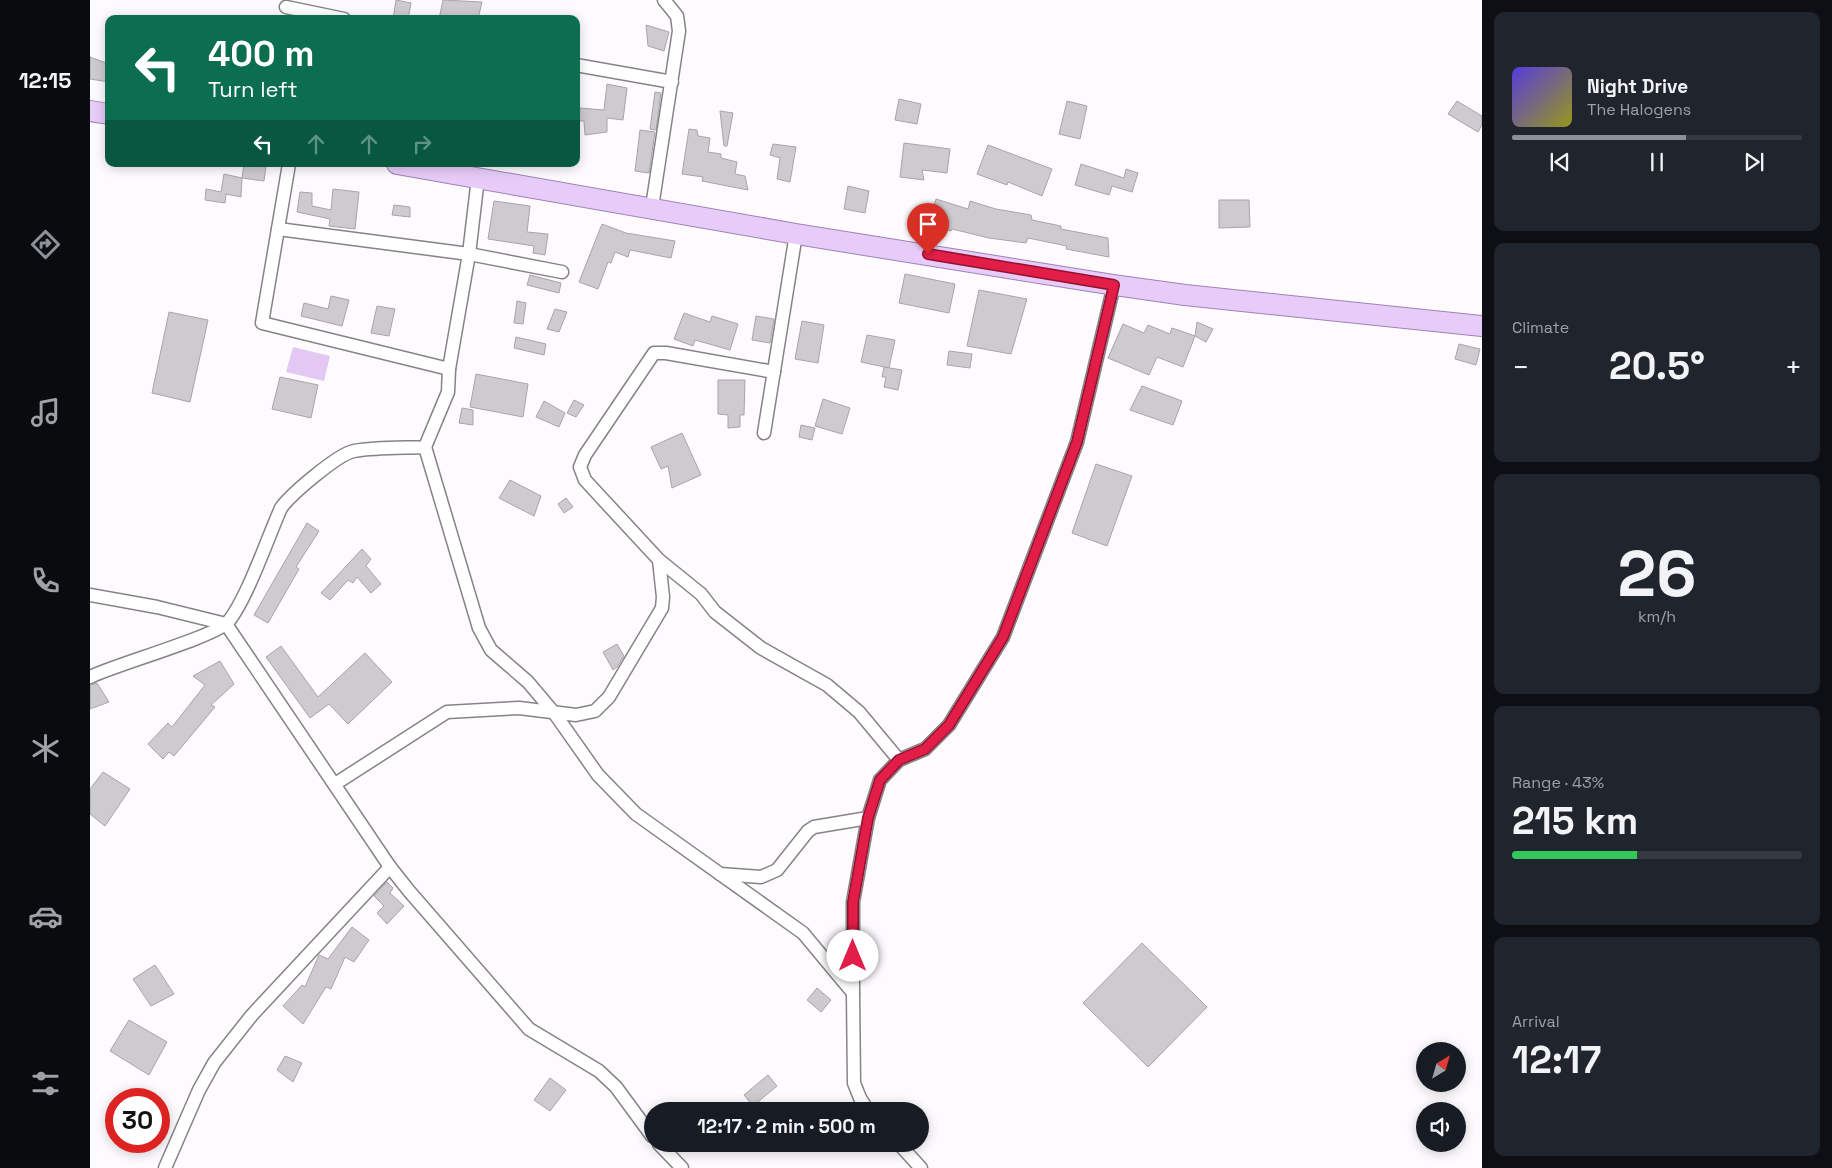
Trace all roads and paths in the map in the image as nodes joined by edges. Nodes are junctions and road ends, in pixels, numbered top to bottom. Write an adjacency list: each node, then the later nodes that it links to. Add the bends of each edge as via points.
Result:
1 (664, 0): 5 (street, via 677,16 679,31)
2 (286, 8): 3 (street)
3 (323, 15)
4 (580, 66): 5 (street)
5 (672, 82): 11 (street)
6 (90, 111): 7 (main road)
7 (105, 113)
8 (288, 167): 12 (street)
9 (414, 167): 10 (main road)
10 (478, 178): 11 (main road); 14 (street)
11 (652, 207): 13 (main road)
12 (278, 229): 14 (street); 18 (street, via 262,323)
13 (796, 234): 16 (main road); 19 (street)
14 (469, 254): 15 (street); 18 (street)
15 (562, 272)
16 (1114, 285): 17 (main road); 27 (street, via 1077,442 1003,637 949,725 925,749)
17 (1482, 326)
18 (449, 369): 21 (street, via 448,392)
19 (774, 372): 20 (street); 22 (street, via 666,352 654,353 585,455 580,467 585,480)
20 (764, 433)
21 (425, 447): 24 (street, via 353,451 298,489 281,508 243,596); 26 (street, via 479,628 492,650 528,682)
22 (659, 560): 26 (street, via 662,608 609,697 595,711); 27 (street, via 701,594 715,612 761,648 827,685 858,712)
23 (90, 595): 24 (street)
24 (226, 624): 25 (street); 28 (street)
25 (90, 677)
26 (555, 714): 28 (street, via 519,708 446,712); 31 (street, via 598,775 636,814)
27 (899, 760): 29 (street, via 880,780)
28 (336, 784): 30 (street)
29 (868, 818): 31 (street, via 814,827 777,870 761,877); 32 (street, via 853,902)
30 (390, 867): 34 (street, via 523,1023 599,1072 616,1087); 37 (street, via 252,1015 214,1062 198,1090)
31 (720, 874): 32 (street, via 802,933)
32 (853, 992): 33 (street, via 854,1083)
33 (862, 1102)
34 (644, 1125)
35 (667, 1152): 38 (street)
36 (907, 1152): 39 (street)
37 (165, 1168)
38 (682, 1168)
39 (920, 1168)

